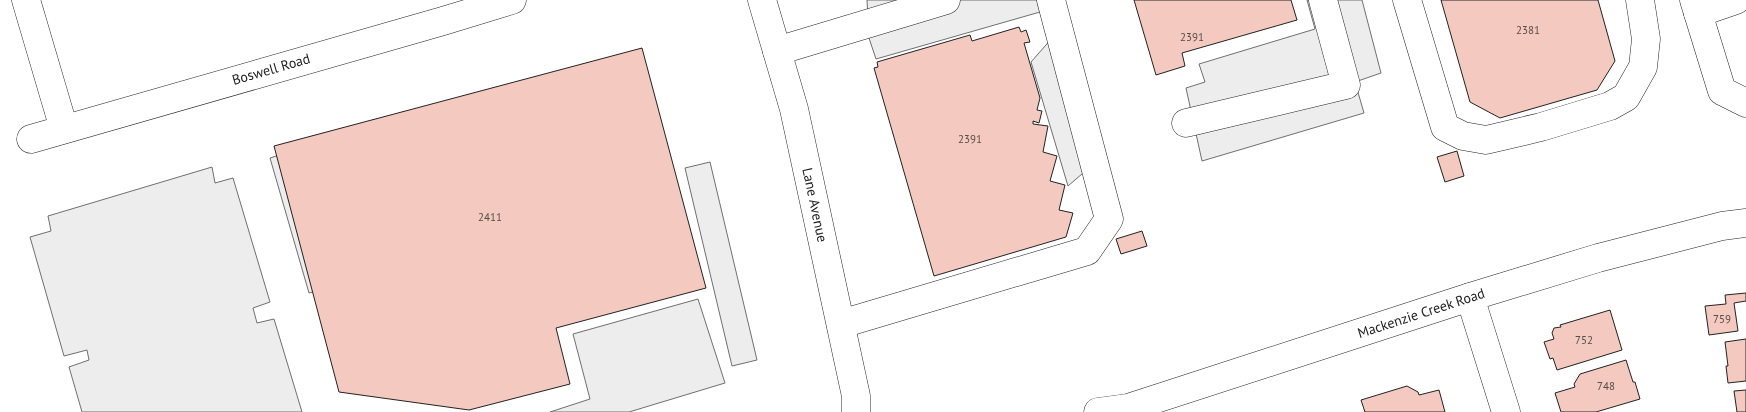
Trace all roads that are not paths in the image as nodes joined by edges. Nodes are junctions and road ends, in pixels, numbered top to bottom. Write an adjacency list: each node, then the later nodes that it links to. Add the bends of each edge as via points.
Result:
1 (512, 0): 11 (street, Boswell Road)
2 (762, 0): 12 (street, Lane Avenue)
3 (946, 0): 12 (street)
4 (1051, 0): 19 (street, via 1109,219 1087,251)
5 (1322, 0): 14 (street, via 1346,85)
6 (1407, 0): 7 (street, via 1445,127 1463,136 1486,140 1610,106 1626,97 1643,67 1646,39)
7 (1640, 0)
8 (1736, 0): 10 (street)
9 (28, 1): 15 (street)
10 (1696, 6): 13 (street, via 1722,90)
11 (440, 11): 15 (street, Boswell Road)
12 (777, 51): 19 (street, Lane Avenue, via 794,109)
13 (1746, 103)
14 (1186, 123)
15 (64, 129): 16 (street, Boswell Road)
16 (31, 138)
17 (1746, 223): 18 (street, Mackenzie Creek Road, via 1722,226 1598,258)
18 (1470, 297): 20 (street, Mackenzie Creek Road); 23 (street)
19 (841, 324): 21 (street, Lane Avenue, via 856,396)
20 (1128, 410): 22 (street, Mackenzie Creek Road)
21 (856, 412)
22 (1098, 412)
23 (1506, 412)

